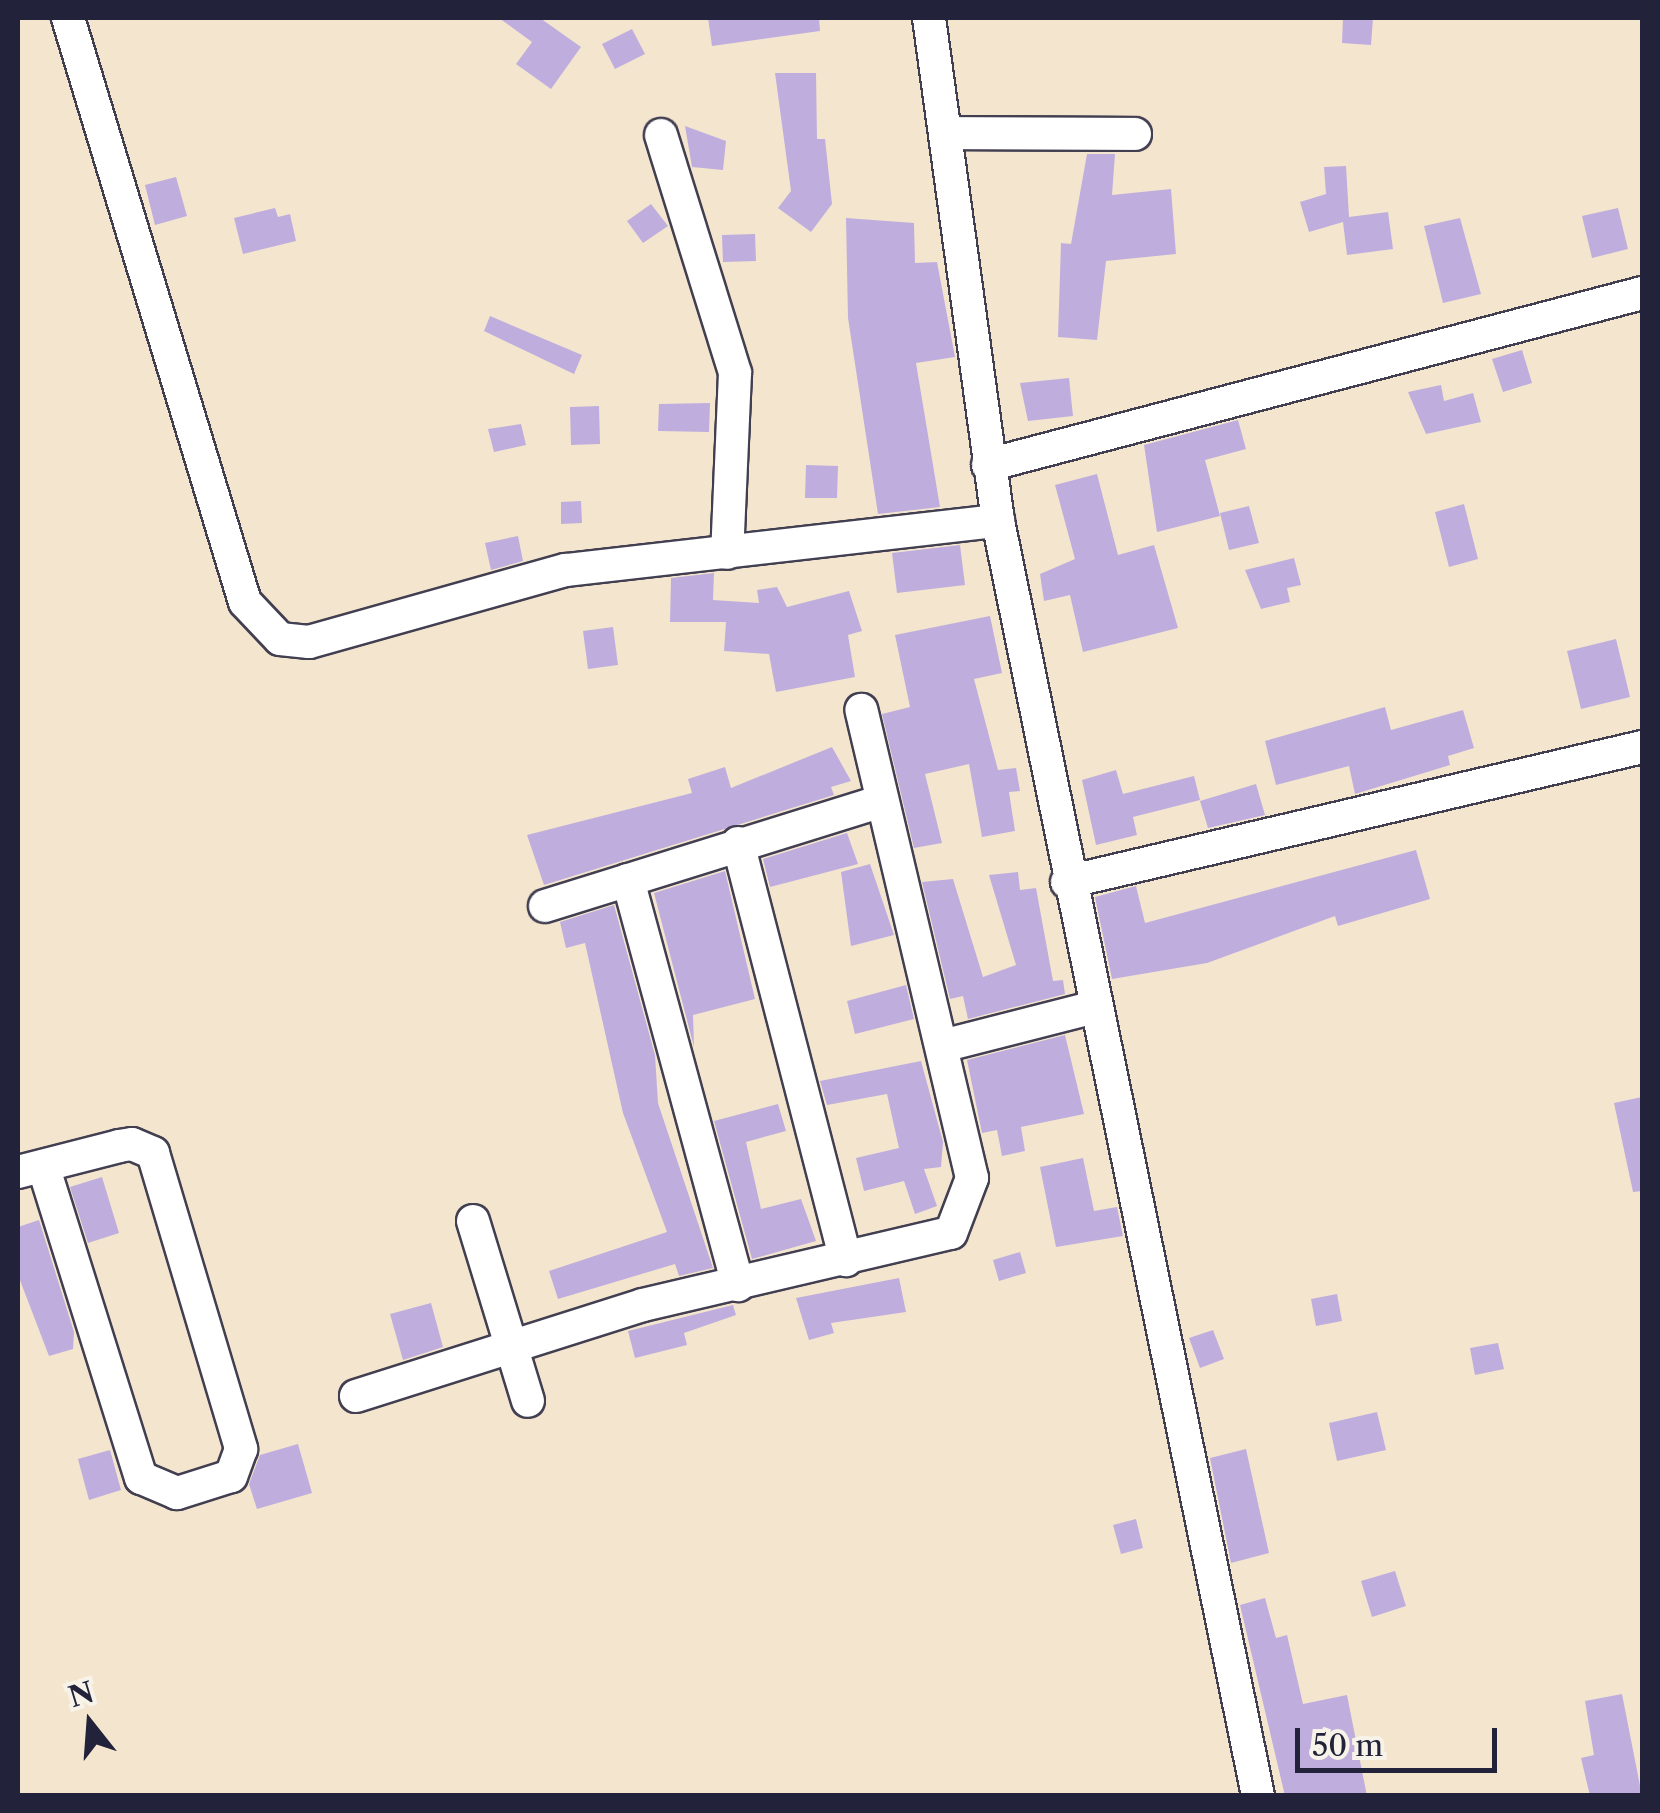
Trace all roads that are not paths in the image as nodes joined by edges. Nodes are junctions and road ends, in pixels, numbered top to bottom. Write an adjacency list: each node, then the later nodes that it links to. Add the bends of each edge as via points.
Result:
1 (68, 18): 9 (street, via 245,602 260,626 309,642 566,570)
2 (929, 18): 3 (street)
3 (945, 133): 4 (street); 7 (street)
4 (1135, 134)
5 (661, 135): 9 (street, via 735,373)
6 (1640, 300): 7 (street)
7 (988, 465): 8 (street)
8 (998, 521): 9 (street); 15 (street)
9 (727, 553)
10 (861, 710): 12 (street)
11 (1642, 747): 15 (street)
12 (882, 801): 13 (street); 18 (street)
13 (738, 843): 14 (street); 21 (street)
14 (628, 880): 16 (street); 22 (street)
15 (1067, 882): 17 (street)
16 (546, 906)
17 (1094, 1007): 18 (street); 26 (street)
18 (942, 1046): 21 (street, via 972,1178 964,1214 925,1246)
19 (30, 1169): 19 (street, via 132,1144 160,1163 241,1449 231,1476 177,1494 142,1478)
20 (473, 1221): 23 (street)
21 (846, 1260): 22 (street)
22 (738, 1285): 23 (street)
23 (511, 1346): 24 (street); 25 (street)
24 (356, 1396)
25 (528, 1401)
26 (1258, 1796)

